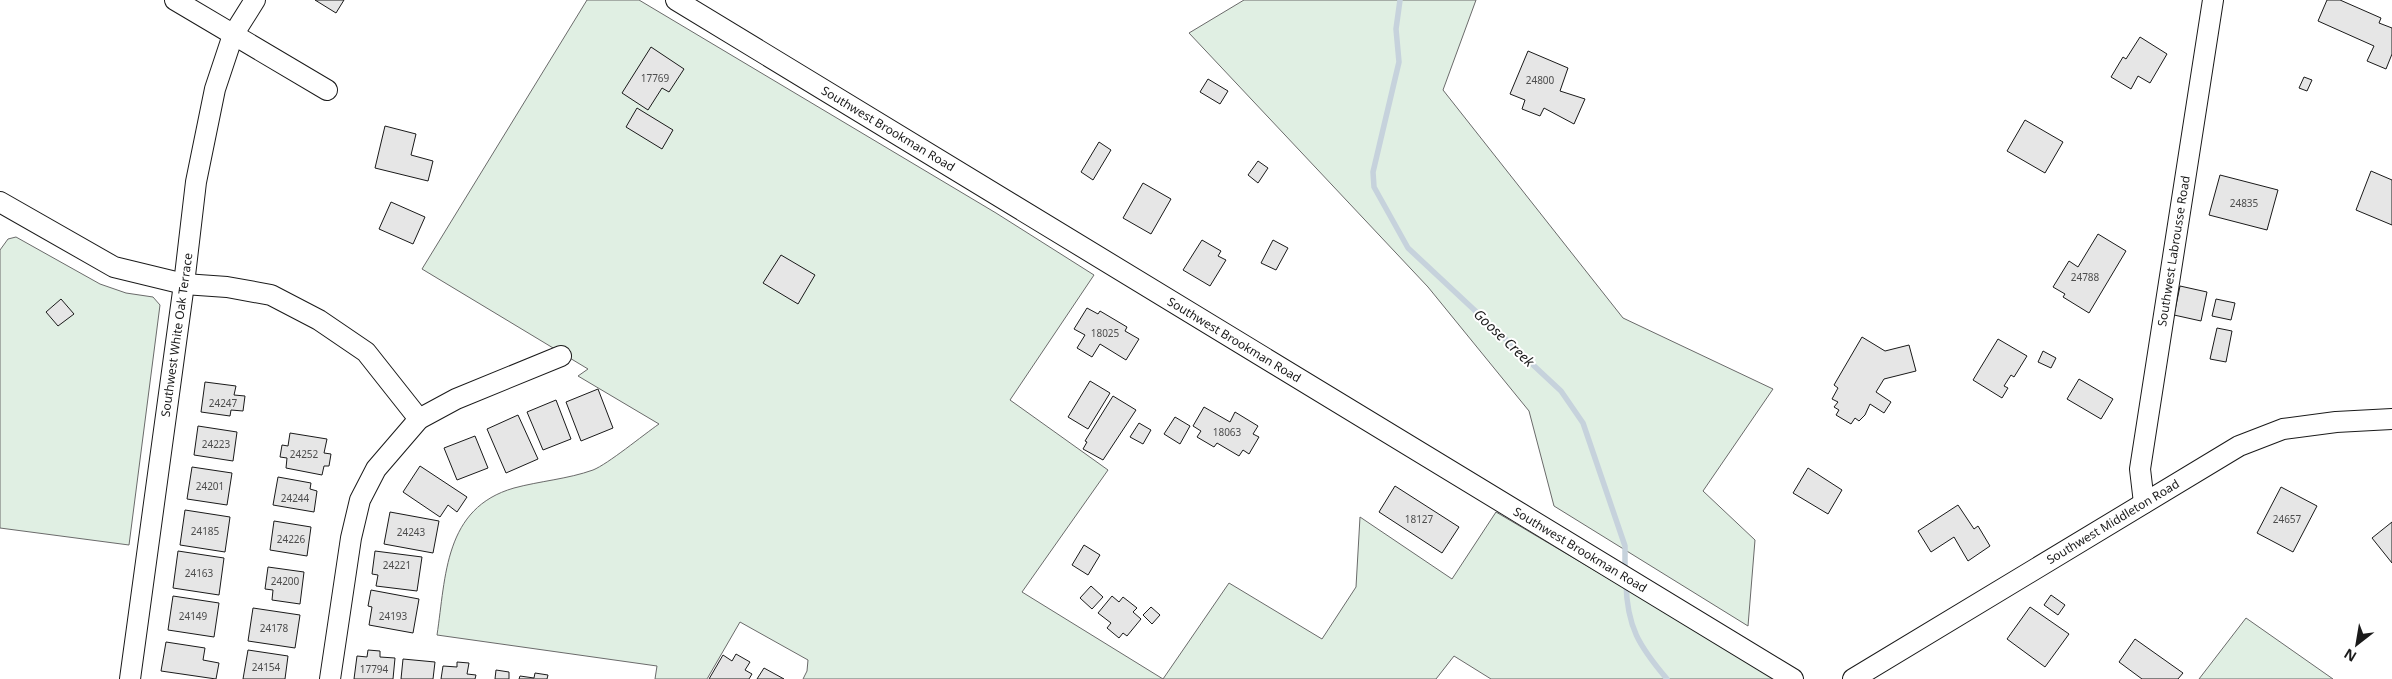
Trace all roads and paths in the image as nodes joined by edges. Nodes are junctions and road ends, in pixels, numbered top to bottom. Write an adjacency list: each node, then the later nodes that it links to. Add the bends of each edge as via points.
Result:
1 (175, 0): 5 (street)
2 (255, 0): 5 (street, Southwest White Oak Terrace)
3 (676, 0): 15 (street, Southwest Brookman Road)
4 (2213, 0): 12 (street, Southwest Labrousse Road, via 2140,469)
5 (233, 35): 6 (street); 8 (street, Southwest White Oak Terrace, via 215,89 196,182)
6 (327, 90)
7 (1, 203): 8 (street, via 114,267)
8 (184, 284): 10 (street, via 271,295 319,320 366,352); 13 (street, Southwest White Oak Terrace)
9 (561, 356): 10 (street, via 456,399)
10 (419, 419): 14 (street, via 376,469 360,500 351,538)
11 (2392, 419): 12 (street, Southwest Middleton Road, via 2336,422 2281,430 2239,446)
12 (2144, 503): 16 (street, Southwest Middleton Road)
13 (130, 679)
14 (330, 679)
15 (1793, 679)
16 (1852, 679)

